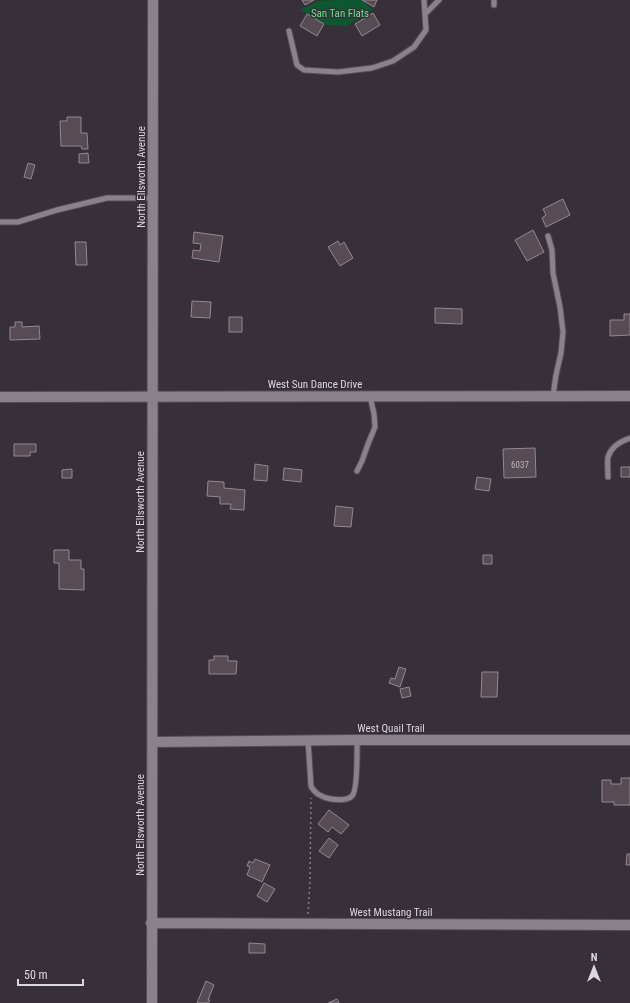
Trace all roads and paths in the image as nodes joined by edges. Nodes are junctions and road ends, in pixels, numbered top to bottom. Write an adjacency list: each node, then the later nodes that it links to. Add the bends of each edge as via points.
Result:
1 (153, 0): 6 (street, North Ellsworth Avenue)
2 (424, 0): 4 (lane)
3 (439, 0): 4 (lane)
4 (425, 14): 5 (lane, via 426,30 414,47 392,61 372,68 338,72 304,70 297,65)
5 (289, 31)
6 (152, 198): 7 (lane, via 107,198 18,222); 9 (street, North Ellsworth Avenue)
7 (0, 222)
8 (548, 236): 11 (lane, via 563,332)
9 (152, 396): 10 (street, West Sun Dance Drive); 13 (street, West Sun Dance Drive); 20 (street, North Ellsworth Avenue)
10 (370, 396): 11 (street, West Sun Dance Drive); 15 (lane, via 374,427)
11 (553, 396): 12 (street, West Sun Dance Drive)
12 (630, 396)
13 (0, 397)
14 (630, 438): 16 (lane, via 615,446 608,456)
15 (357, 471)
16 (608, 477)
17 (308, 740): 18 (street, West Quail Trail); 20 (street, West Quail Trail); 21 (lane)
18 (357, 740): 19 (street, West Quail Trail); 21 (lane, via 354,794 341,800 325,798)
19 (630, 740)
20 (152, 742): 22 (street, North Ellsworth Avenue)
21 (311, 786): 23 (path)
22 (151, 923): 23 (street, West Mustang Trail); 25 (street, North Ellsworth Avenue)
23 (307, 924): 24 (street, West Mustang Trail)
24 (630, 925)
25 (152, 1003)

